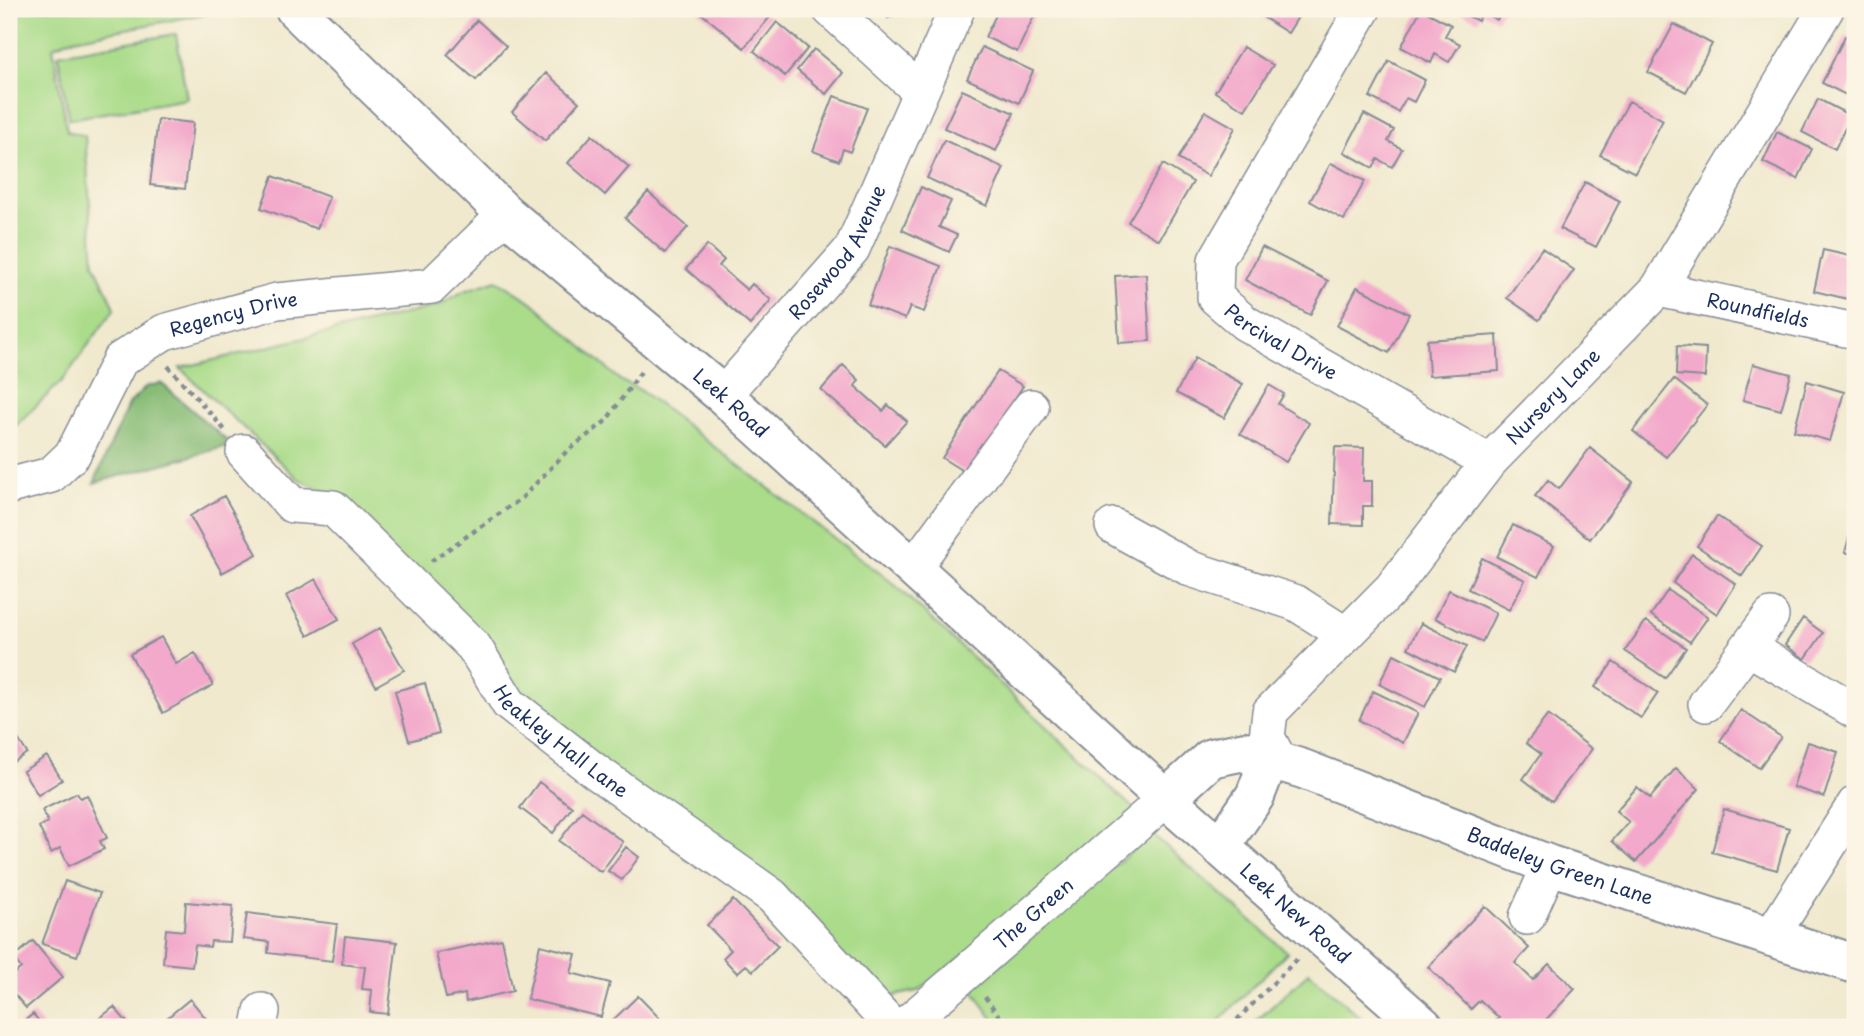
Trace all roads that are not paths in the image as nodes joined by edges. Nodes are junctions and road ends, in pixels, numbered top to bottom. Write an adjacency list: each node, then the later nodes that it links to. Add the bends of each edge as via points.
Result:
1 (295, 9): 7 (main road, Leek Road)
2 (830, 9): 6 (street)
3 (957, 9): 6 (street, Rosewood Avenue)
4 (1363, 9): 13 (street, Percival Drive, via 1216,260 1215,297 1245,323)
5 (1826, 9): 8 (street, Nursery Lane)
6 (920, 91): 10 (street, Rosewood Avenue, via 852,249)
7 (506, 215): 10 (main road, Leek Road); 14 (street, Regency Drive, via 432,286 277,301 164,331 120,360 73,454 51,475)
8 (1658, 289): 9 (street, Roundfields); 13 (street, Nursery Lane)
9 (1855, 331)
10 (723, 395): 16 (main road, Leek Road)
11 (1031, 407): 16 (street)
12 (244, 452): 30 (street, Heakley Hall Lane, via 292,505 333,508 474,648 509,704 772,896)
13 (1489, 462): 18 (street, Nursery Lane, via 1392,588)
14 (9, 486)
15 (1112, 526): 18 (street, via 1191,569 1296,603)
16 (913, 568): 23 (main road, Leek Road)
17 (1771, 616): 19 (street)
18 (1346, 635): 22 (street, Nursery Lane, via 1270,712 1268,737)
19 (1749, 648): 20 (street); 21 (street)
20 (1706, 704)
21 (1855, 711)
22 (1274, 764): 23 (main road, Baddeley Green Lane, via 1245,751 1210,758); 25 (main road); 26 (main road, Baddeley Green Lane)
23 (1166, 799): 25 (main road, Leek New Road); 31 (street, The Green)
24 (1855, 804): 28 (street)
25 (1220, 847): 32 (main road, Leek New Road)
26 (1549, 865): 27 (street); 28 (main road, Baddeley Green Lane)
27 (1527, 917)
28 (1770, 938): 29 (main road, Baddeley Green Lane)
29 (1855, 964)
30 (893, 1027)
31 (904, 1027)
32 (1424, 1027)

